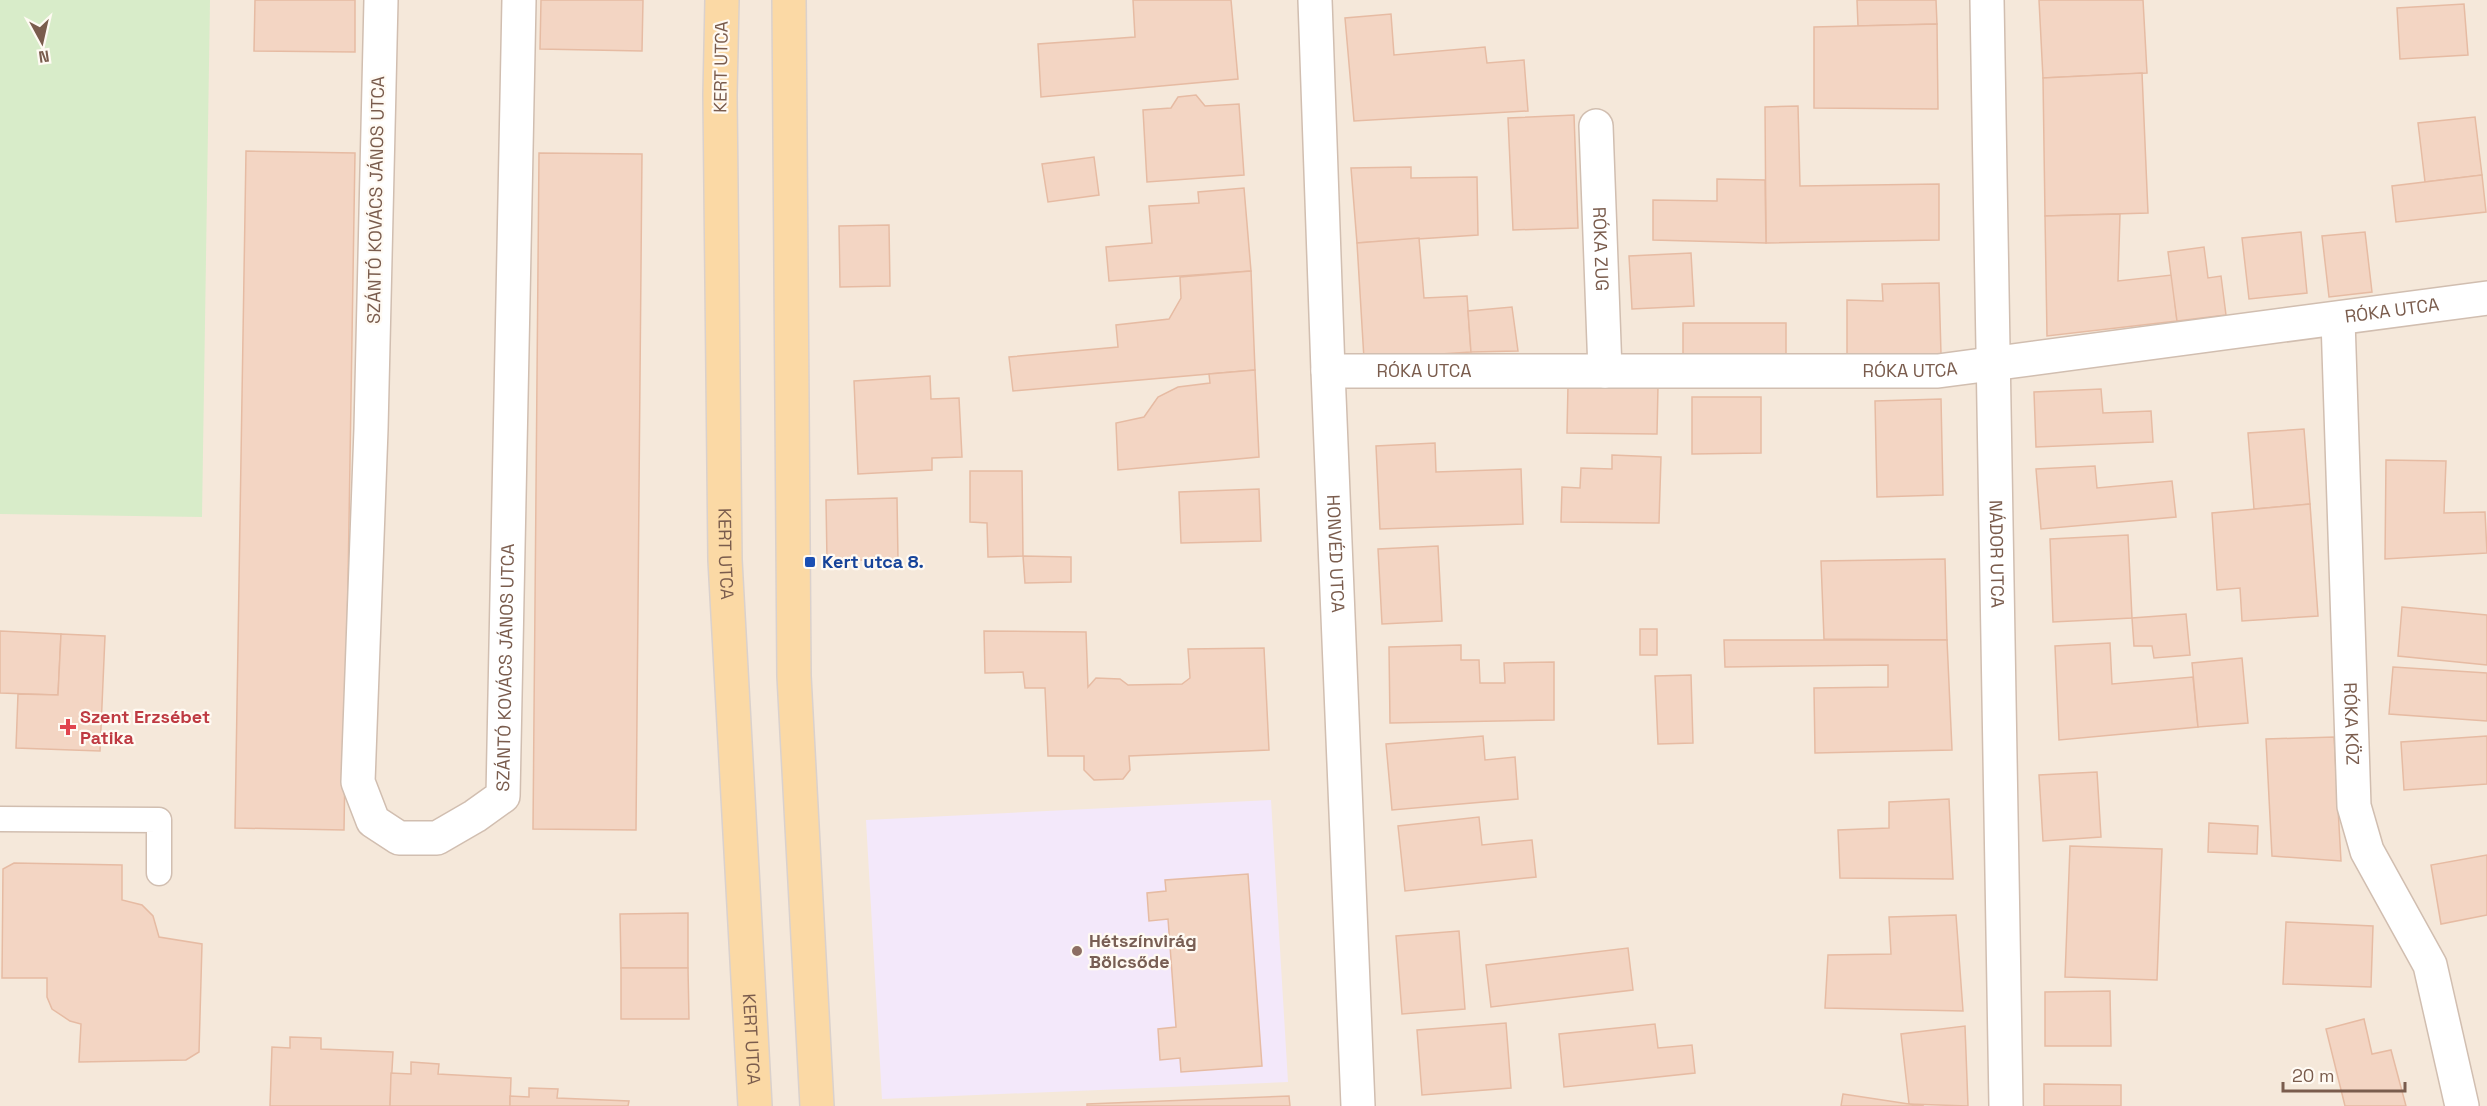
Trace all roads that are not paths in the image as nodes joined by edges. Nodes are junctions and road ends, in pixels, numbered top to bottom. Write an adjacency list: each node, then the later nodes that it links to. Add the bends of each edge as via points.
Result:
1 (381, 0): 2 (street, SZÁNTÓ KOVÁCS JÁNOS UTCA, via 358,782 373,821 399,838 437,838 503,796)
2 (519, 0)
3 (722, 0): 15 (main road, KERT UTCA, via 725,560)
4 (789, 0): 16 (main road, via 794,676)
5 (1315, 0): 11 (street, HONVÉD UTCA)
6 (1987, 0): 10 (street, NÁDOR UTCA)
7 (1596, 126): 12 (street, RÓKA ZUG)
8 (2487, 298): 9 (street, RÓKA UTCA)
9 (2338, 320): 10 (street, RÓKA UTCA); 19 (street, RÓKA KÖZ, via 2354,806 2367,851 2430,965)
10 (1994, 363): 12 (street, RÓKA UTCA, via 1938,371); 18 (street, NÁDOR UTCA)
11 (1328, 370): 12 (street, RÓKA UTCA); 17 (street, HONVÉD UTCA)
12 (1605, 371)
13 (0, 819): 14 (lane, via 159,820)
14 (159, 873)
15 (755, 1106)
16 (817, 1106)
17 (1358, 1106)
18 (2006, 1106)
19 (2462, 1106)

